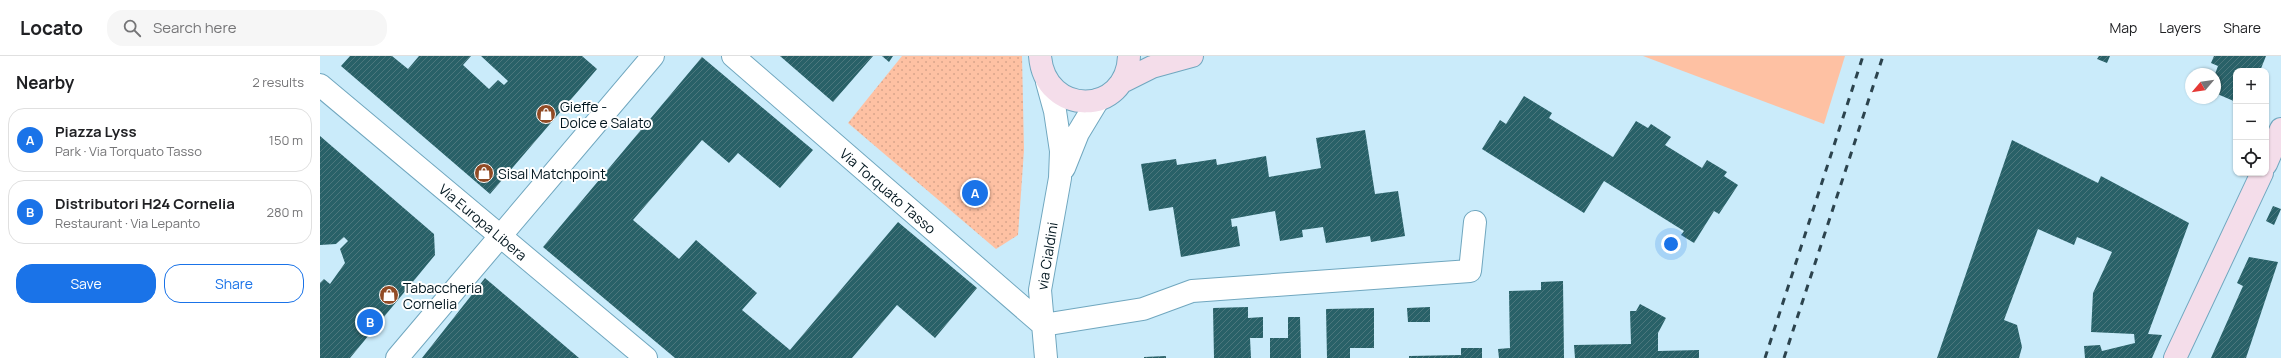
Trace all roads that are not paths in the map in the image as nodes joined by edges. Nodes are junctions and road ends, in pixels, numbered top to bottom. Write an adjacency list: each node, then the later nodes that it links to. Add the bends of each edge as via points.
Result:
1 (653, 56): 15 (street)
2 (733, 56): 16 (street, Via Torquato Tasso)
3 (1040, 56): 6 (street)
4 (1129, 56): 7 (street, via 1129,65)
5 (1192, 56): 7 (street, via 1152,67)
6 (1047, 82): 9 (street, via 1065,98 1081,102); 13 (street, via Cialdini, via 1061,151)
7 (1122, 82): 9 (street, via 1112,93)
8 (320, 85): 15 (street, Via Europa Libera)
9 (1098, 100): 13 (street, via Cialdini, via 1078,133)
10 (2281, 129): 11 (street)
11 (2269, 157)
12 (2261, 176): 20 (street)
13 (1060, 178): 16 (street, via Cialdini, via 1040,290)
14 (1475, 222): 16 (street, via 1470,271 1192,291 1143,309)
15 (501, 237): 17 (street); 18 (street, Via Europa Libera)
16 (1043, 325): 19 (street, via Cialdini)
17 (397, 358)
18 (646, 358)
19 (1046, 358)
20 (2175, 358)

